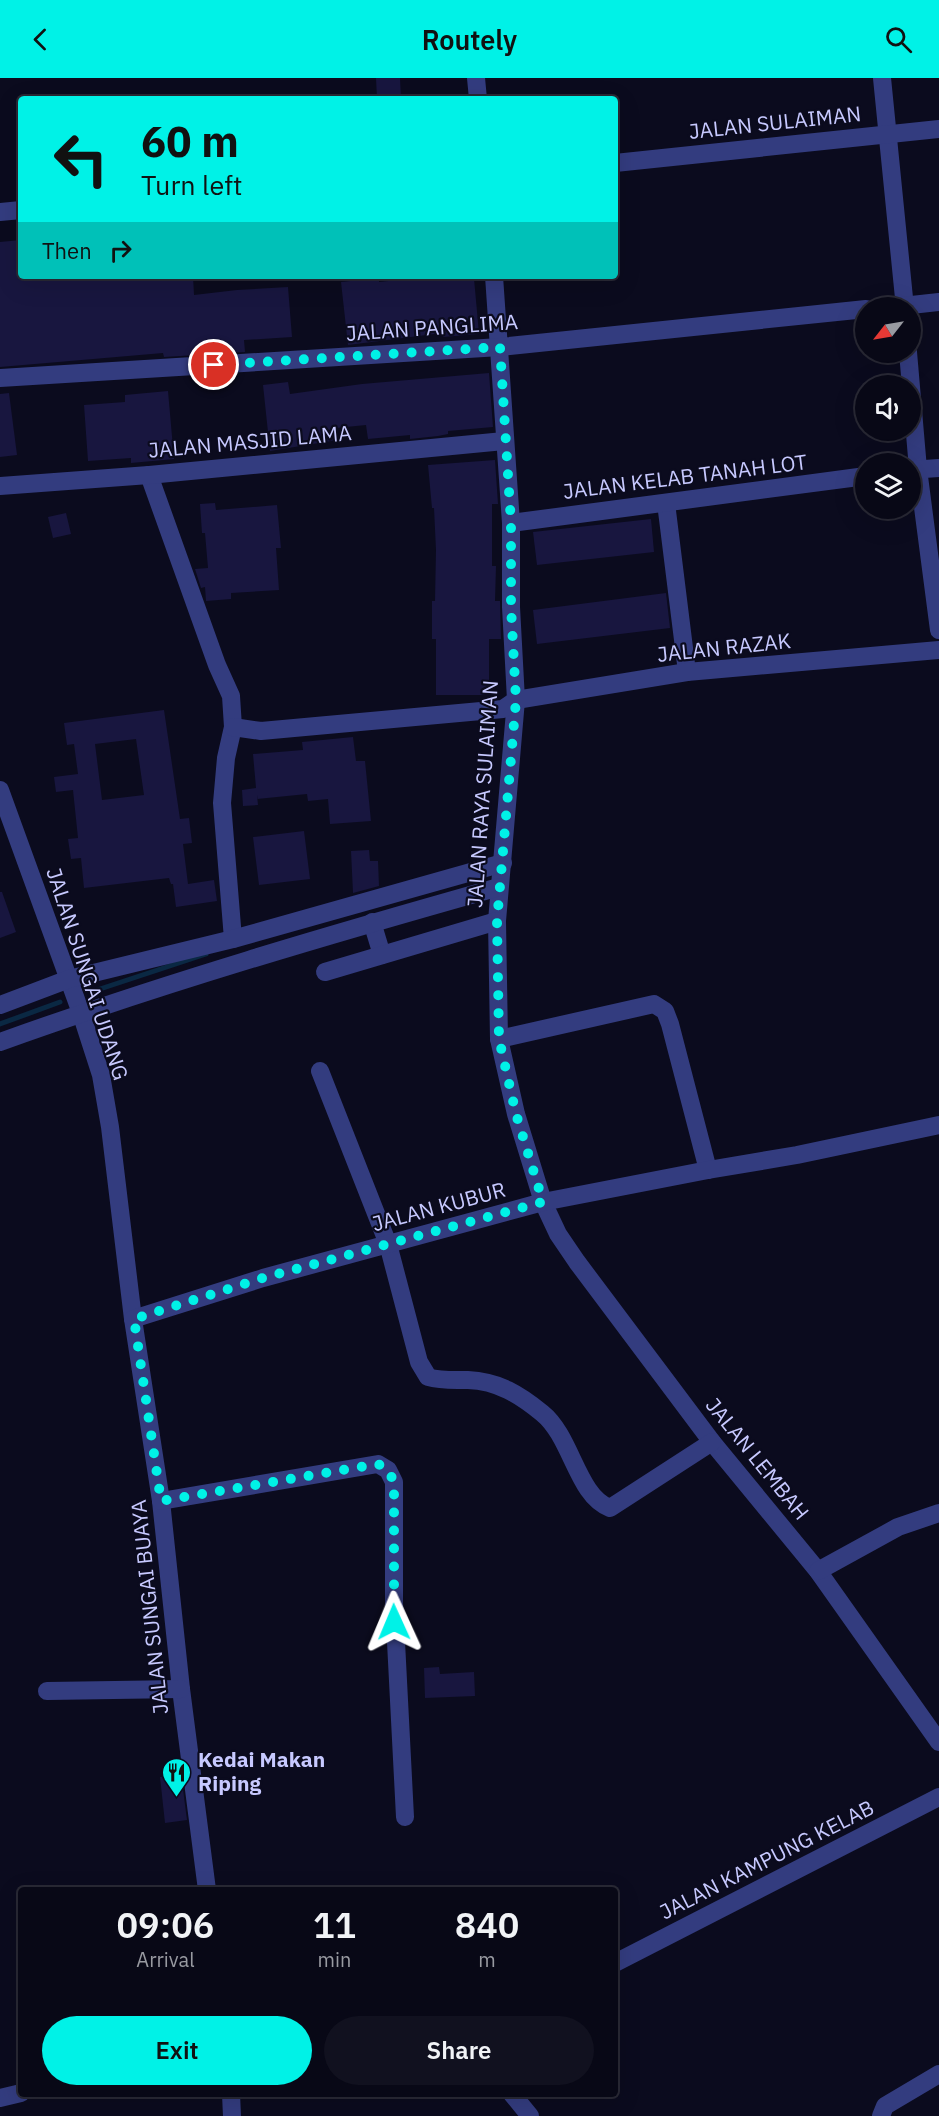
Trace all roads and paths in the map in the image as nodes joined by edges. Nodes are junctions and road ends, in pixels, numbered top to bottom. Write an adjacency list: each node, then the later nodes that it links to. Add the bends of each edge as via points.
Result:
1 (476, 78): 3 (street)
2 (882, 78): 5 (street)
3 (478, 96)
4 (939, 129): 5 (street, JALAN SULAIMAN)
5 (887, 134): 6 (street, JALAN SULAIMAN); 10 (street)
6 (618, 163)
7 (18, 210): 8 (street)
8 (0, 212)
9 (494, 279): 14 (street, JALAN RAYA SULAIMAN)
10 (903, 297)
11 (939, 302): 12 (street)
12 (921, 304)
13 (855, 310): 14 (street, JALAN PANGLIMA)
14 (500, 347): 16 (street, JALAN PANGLIMA); 17 (street, JALAN RAYA SULAIMAN)
15 (909, 363): 18 (street)
16 (0, 378)
17 (504, 441): 21 (street, JALAN MASJID LAMA); 26 (street, JALAN RAYA SULAIMAN)
18 (913, 453)
19 (939, 468): 20 (street)
20 (921, 469)
21 (149, 475): 23 (street, JALAN MASJID LAMA); 31 (street, via 231,696)
22 (855, 477): 24 (street, JALAN KELAB TANAH LOT)
23 (0, 486)
24 (666, 503): 26 (street, JALAN KELAB TANAH LOT); 29 (street)
25 (921, 515): 27 (street)
26 (511, 523): 30 (street, JALAN RAYA SULAIMAN)
27 (939, 630)
28 (939, 650): 29 (street, JALAN RAZAK)
29 (687, 672): 30 (street, JALAN RAZAK)
30 (516, 700): 31 (street, JALAN RAZAK, via 503,709 261,731); 33 (street, JALAN RAYA SULAIMAN)
31 (233, 727): 37 (street, via 222,803)
32 (0, 790): 40 (street, JALAN SUNGAI UDANG)
33 (503, 862): 34 (street, JALAN RAYA SULAIMAN); 37 (street)
34 (499, 886): 35 (street, JALAN RAYA SULAIMAN); 36 (street)
35 (497, 921): 38 (street); 43 (street, JALAN RAYA SULAIMAN)
36 (372, 922): 38 (street); 42 (street)
37 (233, 939): 40 (street)
38 (382, 955): 39 (street)
39 (325, 972)
40 (69, 979): 41 (street); 42 (street, JALAN SUNGAI UDANG)
41 (0, 1005)
42 (81, 1013): 44 (street); 50 (street, JALAN SUNGAI UDANG, via 101,1075)
43 (499, 1039): 47 (street, via 654,1004 665,1011); 48 (street, JALAN RAYA SULAIMAN, via 516,1114)
44 (0, 1042)
45 (320, 1071): 49 (street)
46 (939, 1125): 47 (street, JALAN KUBUR)
47 (708, 1170): 48 (street, JALAN KUBUR)
48 (543, 1202): 49 (street, JALAN KUBUR); 51 (street, JALAN LEMBAH, via 577,1262)
49 (388, 1244): 50 (street, JALAN KUBUR); 51 (street, via 419,1362 428,1377 501,1385 543,1414 558,1428 599,1504 610,1508 620,1503)
50 (134, 1319): 52 (street, JALAN SUNGAI BUAYA)
51 (712, 1442): 54 (street, JALAN LEMBAH)
52 (161, 1501): 55 (street, JALAN SUNGAI BUAYA); 59 (street, via 378,1464 388,1470 394,1482 394,1603)
53 (939, 1513): 54 (street, via 898,1527)
54 (818, 1571): 57 (street, JALAN LEMBAH)
55 (181, 1689): 56 (street); 60 (street, JALAN SUNGAI BUAYA)
56 (47, 1691)
57 (939, 1742)
58 (939, 1797): 61 (street, JALAN KAMPUNG KELAB)
59 (405, 1818)
60 (207, 1887)
61 (618, 1961)
62 (939, 2074): 69 (street, via 885,2106)
63 (18, 2094): 66 (street)
64 (231, 2097): 67 (street)
65 (514, 2097): 68 (street)
66 (0, 2098)
67 (232, 2116)
68 (530, 2116)
69 (880, 2116)

